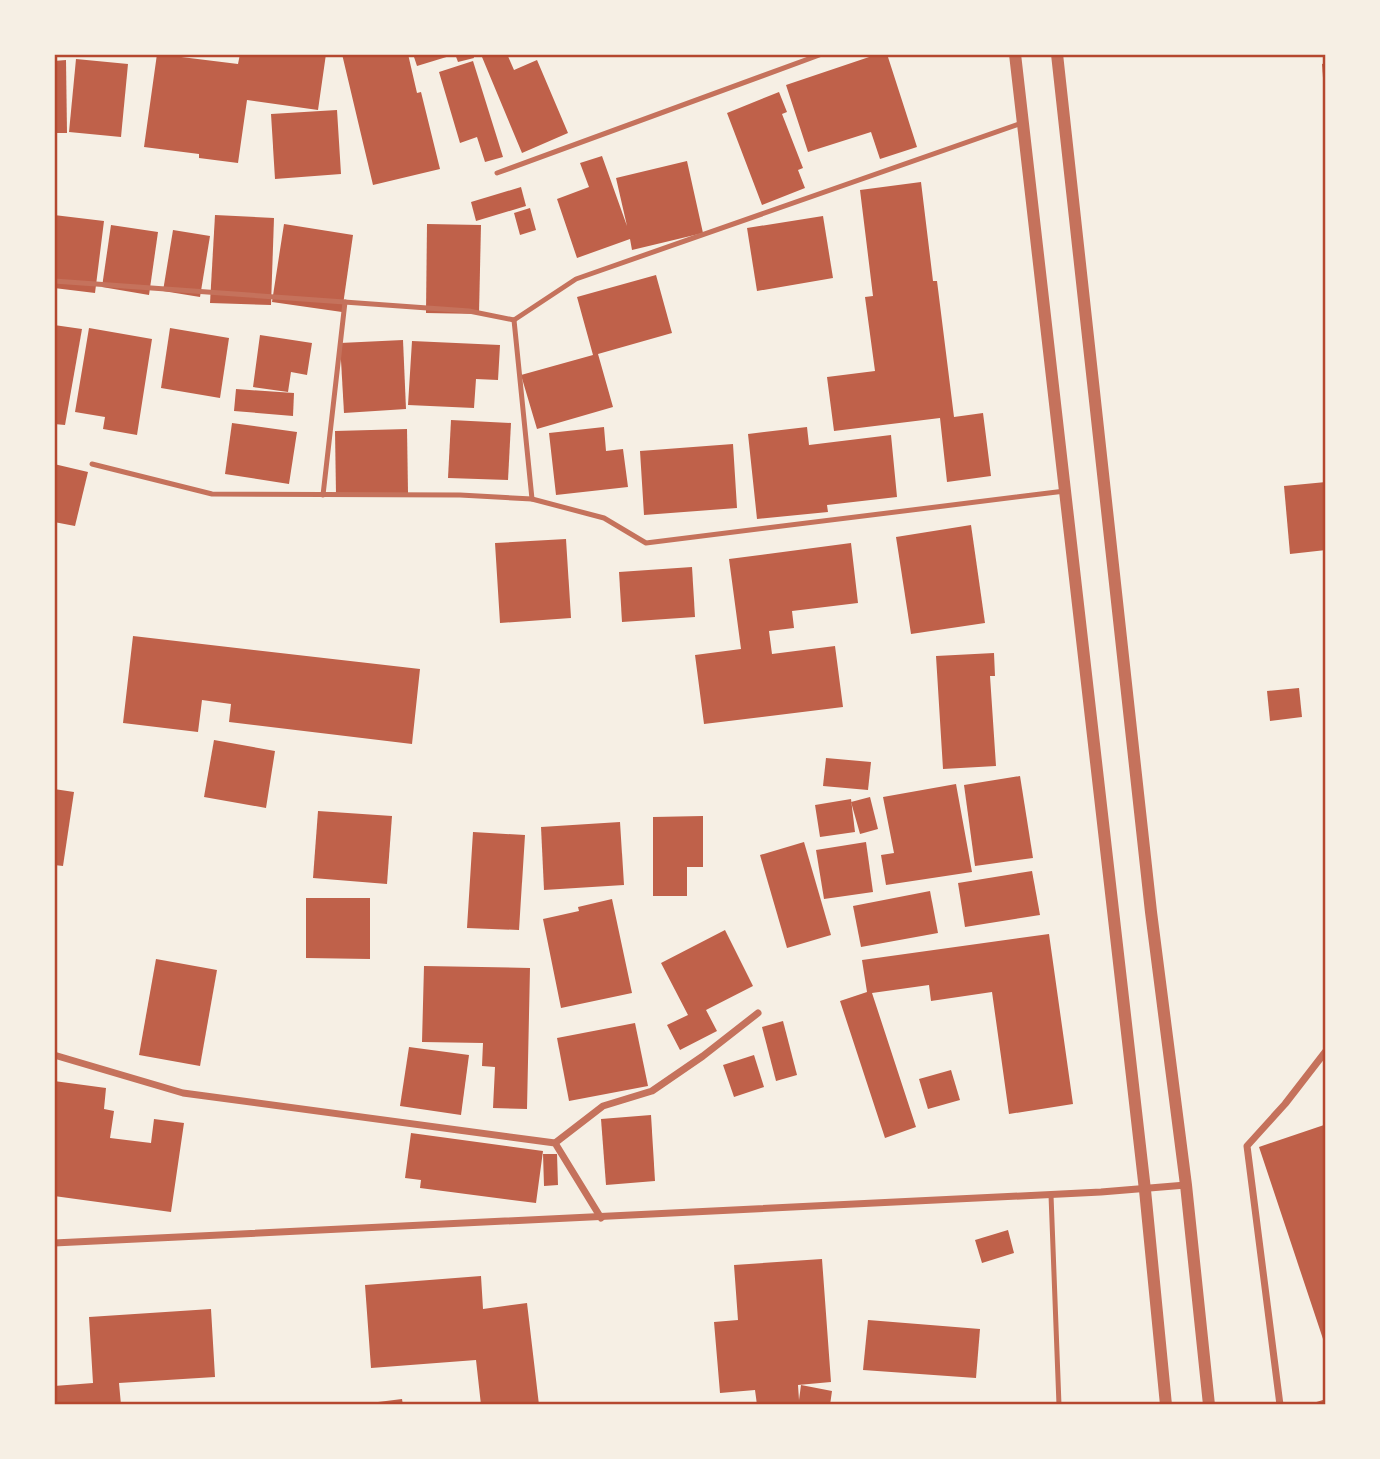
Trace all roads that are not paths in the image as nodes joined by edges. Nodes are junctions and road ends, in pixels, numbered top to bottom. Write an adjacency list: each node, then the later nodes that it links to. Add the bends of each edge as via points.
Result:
1 (822, 54): 5 (lane)
2 (1015, 54): 4 (street)
3 (1057, 54): 17 (street, via 1151,912)
4 (1022, 122): 8 (lane, via 576,279); 10 (street)
5 (497, 173)
6 (54, 281): 7 (lane)
7 (345, 302): 8 (lane, via 468,311); 11 (lane)
8 (514, 320): 12 (lane)
9 (92, 464): 11 (lane, via 212,494)
10 (1065, 491): 12 (lane, via 646,543 604,518); 18 (street)
11 (323, 495): 12 (lane)
12 (532, 499)
13 (758, 1013): 16 (street, via 652,1091 603,1106)
14 (1326, 1051): 25 (street, via 1247,1146)
15 (54, 1055): 16 (street, via 183,1093)
16 (555, 1143): 20 (street)
17 (1186, 1185): 18 (street); 24 (street)
18 (1145, 1190): 19 (street); 23 (street)
19 (1051, 1195): 20 (street); 22 (lane)
20 (601, 1218): 21 (street)
21 (54, 1243)
22 (1059, 1405)
23 (1166, 1405)
24 (1209, 1405)
25 (1280, 1405)

